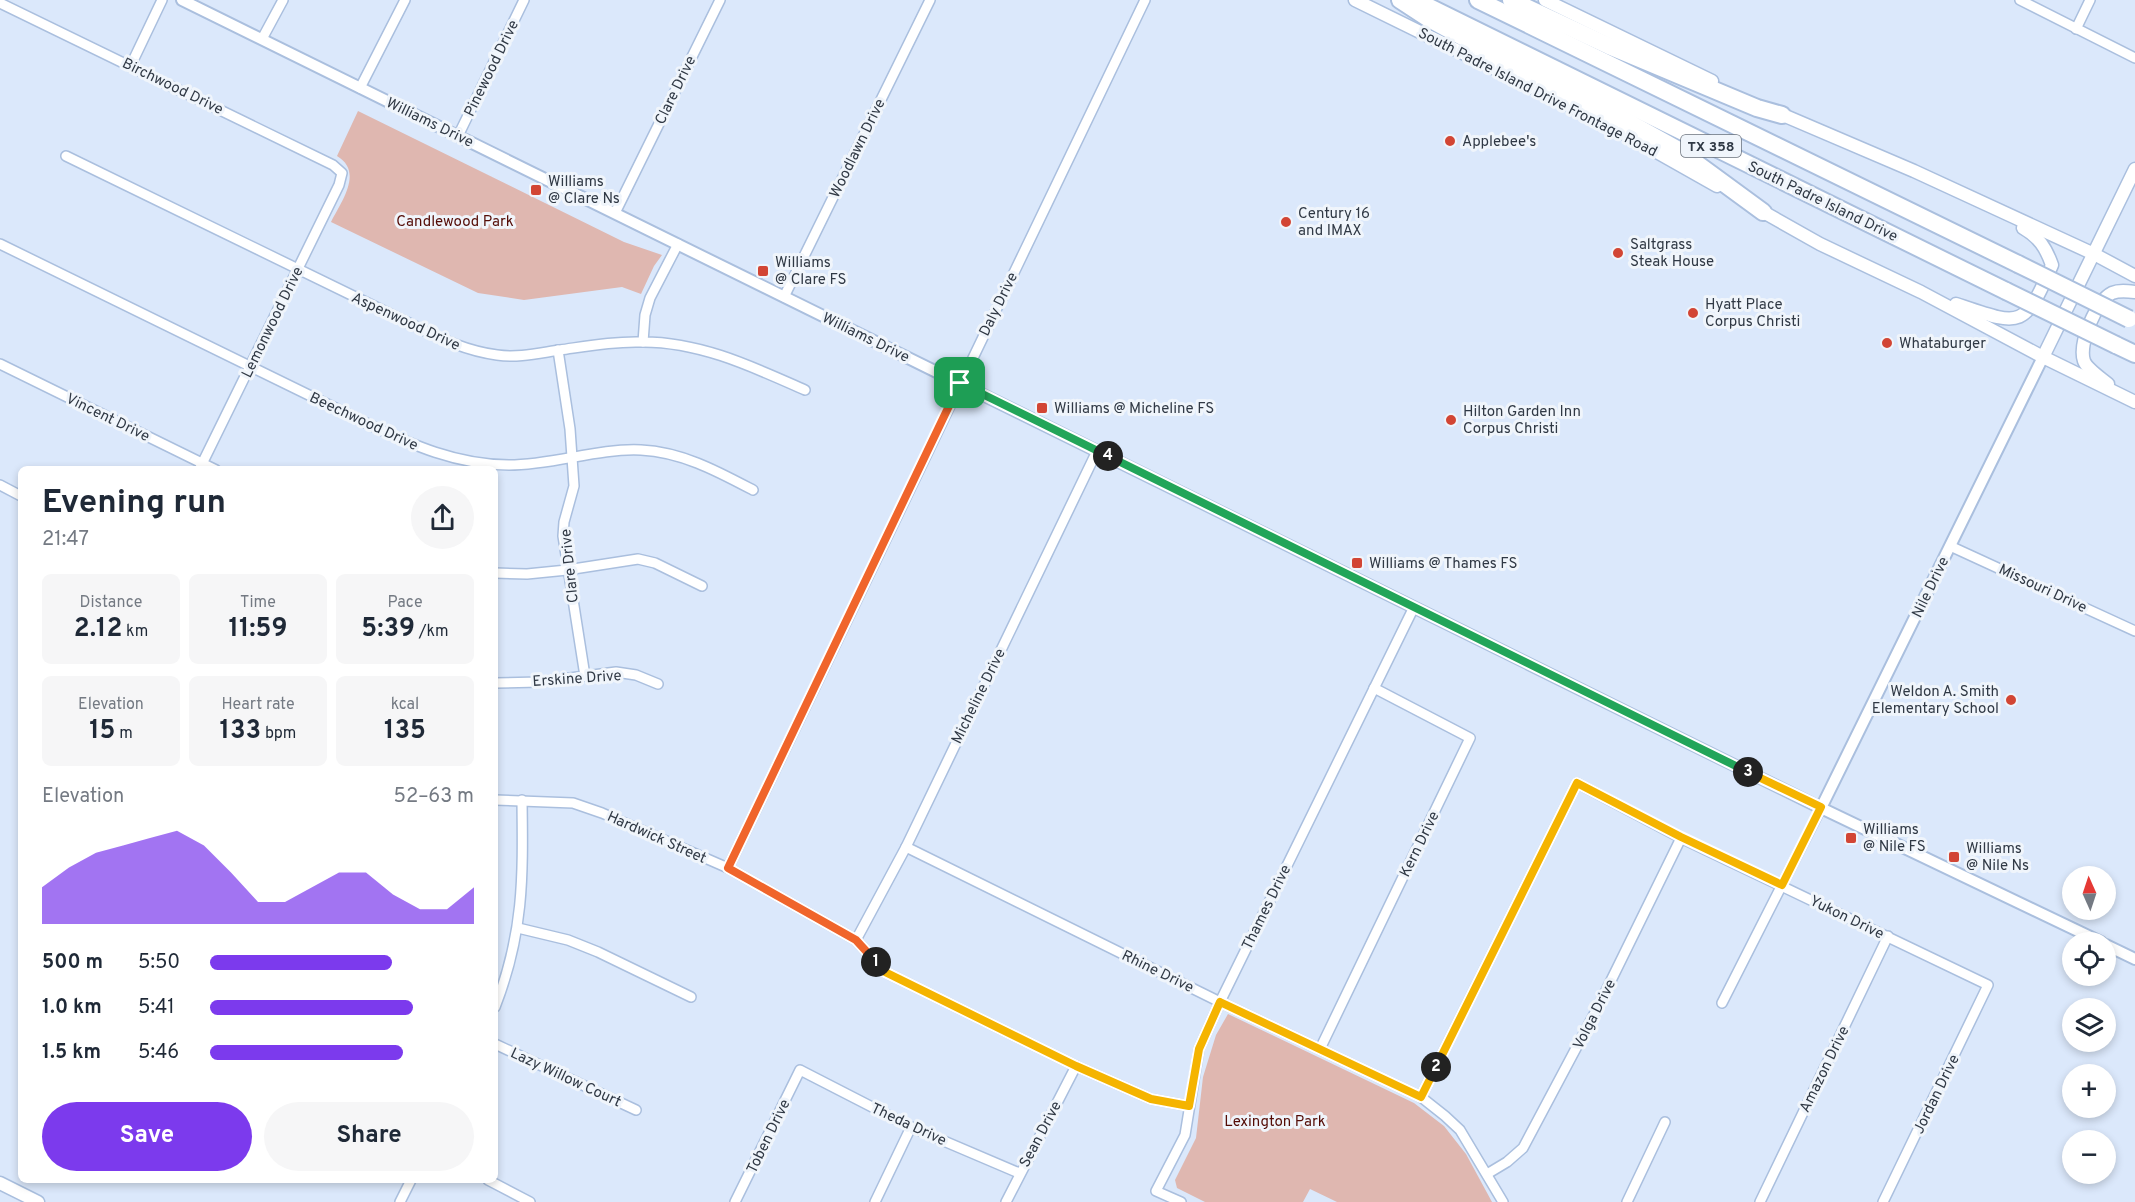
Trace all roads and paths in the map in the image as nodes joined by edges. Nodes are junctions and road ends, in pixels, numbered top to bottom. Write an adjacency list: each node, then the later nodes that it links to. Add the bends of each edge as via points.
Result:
1 (162, 0): 21 (street)
2 (182, 0): 19 (street, Williams Drive)
3 (283, 0): 19 (street)
4 (405, 0): 22 (street)
5 (524, 0): 24 (street, Pinewood Drive)
6 (720, 0): 30 (street, Clare Drive)
7 (930, 0): 38 (street, Woodlawn Drive)
8 (1145, 0): 46 (street, Daly Drive)
9 (1355, 0): 29 (main road, South Padre Island Drive Frontage Road, via 1609,125)
10 (1400, 0): 29 (highway, via 1677,149)
11 (1415, 0): 42 (highway, South Padre Island Drive / TX 358, bridge)
12 (1478, 0): 39 (highway, South Padre Island Drive / TX 358, bridge)
13 (1511, 0): 23 (highway, via 1609,46)
14 (1545, 0): 23 (main road)
15 (2020, 0): 18 (street)
16 (2090, 0): 18 (street)
17 (0, 3): 21 (street, Birchwood Drive)
18 (2076, 29): 20 (street)
19 (262, 39): 22 (street, Williams Drive)
20 (2135, 58)
21 (131, 65): 27 (street, Birchwood Drive, via 333,165)
22 (360, 88): 24 (street, Williams Drive)
23 (1782, 115): 28 (main road)
24 (458, 136): 30 (street, Williams Drive)
25 (66, 156): 34 (street, Aspenwood Drive)
26 (2135, 169): 33 (main road, Nile Drive)
27 (342, 173): 34 (street, Lemonwood Drive)
28 (1979, 200): 33 (main road); 36 (main road, via 2035,234 2047,250 2052,264 2029,310 2022,317 1994,317)
29 (1763, 212): 36 (main road, South Padre Island Drive Frontage Road, via 1840,255)
30 (615, 213): 32 (street, Williams Drive)
31 (0, 243): 45 (street, Beechwood Drive)
32 (678, 244): 38 (street, Williams Drive); 40 (street, via 650,298)
33 (2094, 254): 35 (main road); 43 (main road, Nile Drive)
34 (298, 269): 41 (street, Aspenwood Drive, via 469,349 498,356); 45 (street, Lemonwood Drive)
35 (2135, 276)
36 (1921, 292): 43 (main road, South Padre Island Drive Frontage Road)
37 (2135, 292): 48 (main road, via 2109,295 2096,312 2082,345 2084,362)
38 (784, 297): 46 (street, Williams Drive)
39 (2133, 320)
40 (643, 342): 41 (street, Aspenwood Drive); 47 (street, Aspenwood Drive, via 701,349)
41 (558, 350): 50 (street, Clare Drive)
42 (2135, 354)
43 (2043, 357): 48 (main road, South Padre Island Drive Frontage Road); 55 (street, Nile Drive)
44 (0, 364): 51 (street, Vincent Drive)
45 (251, 366): 50 (street, Beechwood Drive, via 412,445 445,456 509,465); 51 (street, Lemonwood Drive)
46 (960, 383): 49 (street, Williams Drive); 70 (street, Daly Drive)
47 (805, 390)
48 (2130, 400)
49 (1097, 451): 59 (street, Williams Drive); 69 (street, Micheline Drive)
50 (572, 458): 53 (street, Beechwood Drive, via 641,450 677,456 710,467); 56 (street, Clare Drive, via 574,486 563,536)
51 (201, 466)
52 (0, 485): 54 (street)
53 (753, 490)
54 (18, 494)
55 (1950, 546): 60 (street, Missouri Drive); 67 (street, Nile Drive)
56 (567, 570): 57 (street); 58 (street, via 639,559); 61 (street, Clare Drive)
57 (498, 573)
58 (702, 586)
59 (1414, 607): 64 (street, Thames Drive); 67 (street, Williams Drive)
60 (2135, 631)
61 (585, 676): 62 (street, Erskine Drive); 63 (street, Erskine Drive, via 616,672)
62 (498, 683)
63 (658, 684)
64 (1374, 688): 81 (street, Thames Drive); 84 (street, Kern Drive, via 1470,738)
65 (498, 800): 66 (street, Hardwick Street)
66 (522, 800): 70 (street, Hardwick Street, via 573,803); 72 (street, via 523,869)
67 (1821, 807): 71 (street, Nile Drive); 73 (street, Williams Drive)
68 (1681, 837): 71 (street, Yukon Drive); 87 (street, Yukon Drive, via 1577,783); 93 (street, Volga Drive, via 1523,1148)
69 (906, 847): 75 (street, Micheline Drive); 81 (street, Rhine Drive)
70 (728, 868): 75 (street, Hardwick Street)
71 (1782, 885): 74 (street, Yukon Drive); 82 (street, Nile Drive)
72 (518, 928): 79 (street, via 568,940); 80 (street)
73 (2080, 932)
74 (1888, 936): 78 (street, Yukon Drive); 106 (street, Amazon Drive)
75 (856, 940): 85 (street, Hardwick Street, via 885,972)
76 (2116, 950): 77 (street)
77 (2135, 959)
78 (1988, 985): 107 (street, Jordan Drive)
79 (692, 997)
80 (498, 998)
81 (1220, 1002): 84 (street, Rhine Drive); 88 (street, Thames Drive, via 1199,1049)
82 (1722, 1003)
83 (498, 1045): 89 (street, Lazy Willow Court)
84 (1320, 1049): 87 (street, Rhine Drive)
85 (1076, 1066): 88 (street, Hardwick Street, via 1151,1099); 92 (street, Sean Drive)
86 (800, 1070): 91 (street, Theda Drive); 100 (street, Toben Drive)
87 (1421, 1097): 93 (street, Rhine Drive, via 1460,1130)
88 (1189, 1106): 103 (street, Thames Drive, via 1185,1135 1156,1191)
89 (636, 1110)
90 (1665, 1122): 105 (street)
91 (911, 1127): 92 (street, Theda Drive); 101 (street)
92 (1019, 1173): 102 (street, Sean Drive)
93 (1487, 1174): 104 (street, Rhine Drive)
94 (0, 1183): 97 (main road)
95 (410, 1183): 98 (street)
96 (494, 1183): 99 (street)
97 (38, 1202)
98 (400, 1202)
99 (530, 1202)
100 (735, 1202)
101 (875, 1202)
102 (1006, 1202)
103 (1181, 1202)
104 (1503, 1202)
105 (1627, 1202)
106 (1760, 1202)
107 (1883, 1202)

